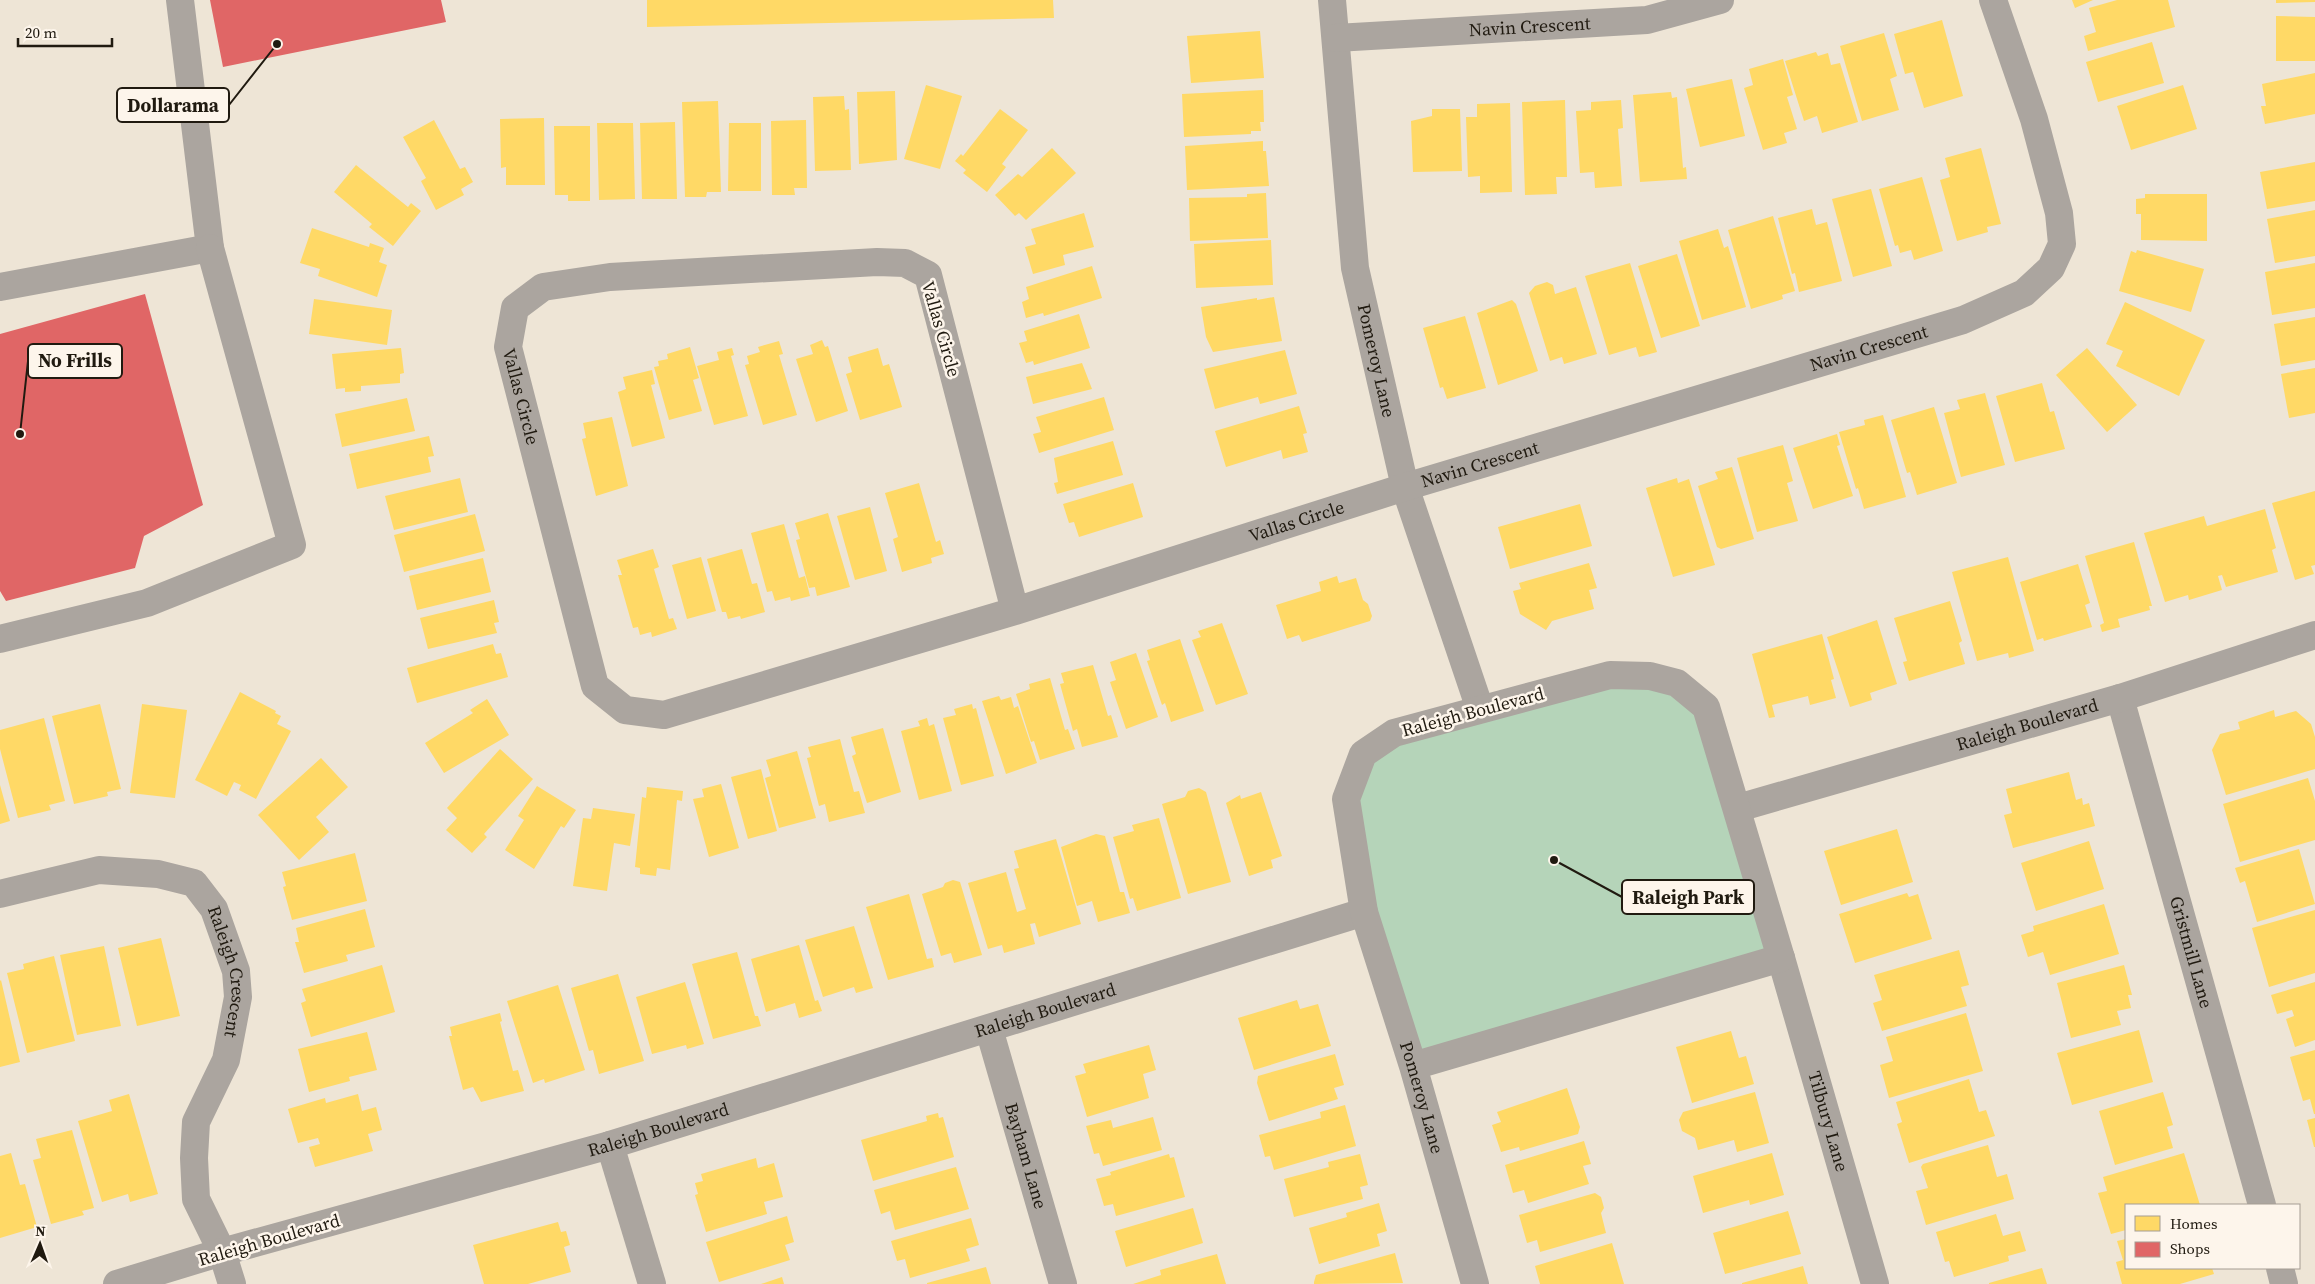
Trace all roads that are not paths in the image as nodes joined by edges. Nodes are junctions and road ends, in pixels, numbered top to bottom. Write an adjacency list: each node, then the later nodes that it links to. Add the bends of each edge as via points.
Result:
1 (180, 0): 6 (street)
2 (1332, 0): 5 (street, Pomeroy Lane)
3 (1720, 0): 5 (street, Navin Crescent, via 1647,20)
4 (1993, 0): 8 (street, Navin Crescent, via 2034,119 2059,213 2062,244 2051,268 2024,293 1963,320)
5 (1336, 38): 8 (street, Pomeroy Lane, via 1355,268)
6 (210, 248): 7 (street); 11 (street, via 292,545 147,603)
7 (0, 287)
8 (1405, 486): 9 (street, Vallas Circle); 13 (street, Pomeroy Lane)
9 (1016, 611): 9 (street, Vallas Circle, via 664,715 625,710 595,686 508,347 515,308 543,287 610,277 877,262 905,263 928,275)
10 (2315, 636): 12 (street, Raleigh Boulevard)
11 (0, 639)
12 (2120, 698): 14 (street, Raleigh Boulevard); 21 (street, Gristmill Lane)
13 (1480, 709): 14 (street, Raleigh Boulevard, via 1610,675 1650,676 1676,683 1706,707); 16 (street, Raleigh Boulevard, via 1394,733 1363,754 1346,799)
14 (1738, 808): 17 (street, Raleigh Boulevard)
15 (0, 894): 22 (street, Raleigh Crescent, via 109,870 158,874 194,882 214,909 236,971 238,997 226,1060 196,1122 194,1158 196,1199)
16 (1364, 912): 18 (street, Raleigh Boulevard); 19 (street, Pomeroy Lane)
17 (1781, 958): 19 (street); 29 (street, Tilbury Lane)
18 (989, 1029): 20 (street, Raleigh Boulevard); 27 (street, Bayham Lane)
19 (1413, 1066): 28 (street, Pomeroy Lane)
20 (610, 1145): 22 (street, Raleigh Boulevard); 26 (street)
21 (2262, 1204)
22 (222, 1252): 24 (street, Raleigh Boulevard); 25 (street, Raleigh Crescent)
23 (2280, 1269): 30 (street)
24 (117, 1284)
25 (232, 1284)
26 (652, 1284)
27 (1062, 1284)
28 (1474, 1284)
29 (1875, 1284)
30 (2284, 1284)

